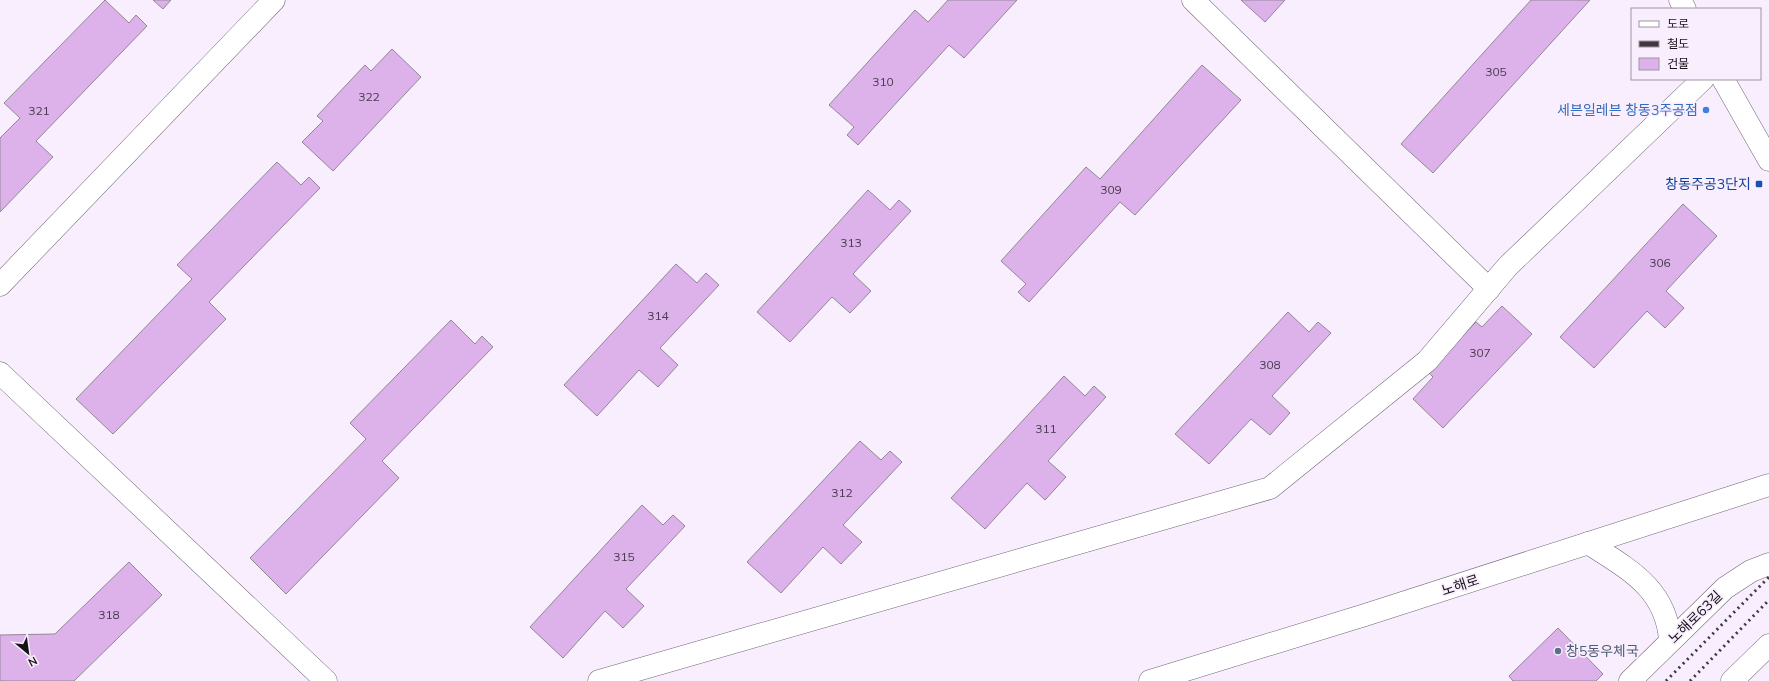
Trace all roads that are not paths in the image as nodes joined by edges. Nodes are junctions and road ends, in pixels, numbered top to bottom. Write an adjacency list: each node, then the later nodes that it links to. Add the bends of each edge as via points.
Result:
1 (274, 0): 6 (street)
2 (1193, 0): 7 (street)
3 (1703, 80): 7 (street, via 1508,266)
4 (1724, 80): 5 (street)
5 (1769, 160)
6 (0, 285)
7 (1489, 289): 15 (street, via 1427,361 1270,488)
8 (0, 373): 14 (street)
9 (1769, 485): 10 (street, 노해로)
10 (1588, 543): 12 (street, via 1634,572 1646,583 1666,617); 16 (street, 노해로)
11 (1769, 564): 12 (street, 노해로63길, via 1751,571 1725,588)
12 (1670, 640): 17 (street, 노해로63길)
13 (1769, 645): 18 (street)
14 (326, 681)
15 (599, 681)
16 (1150, 681)
17 (1630, 681)
18 (1732, 681)

